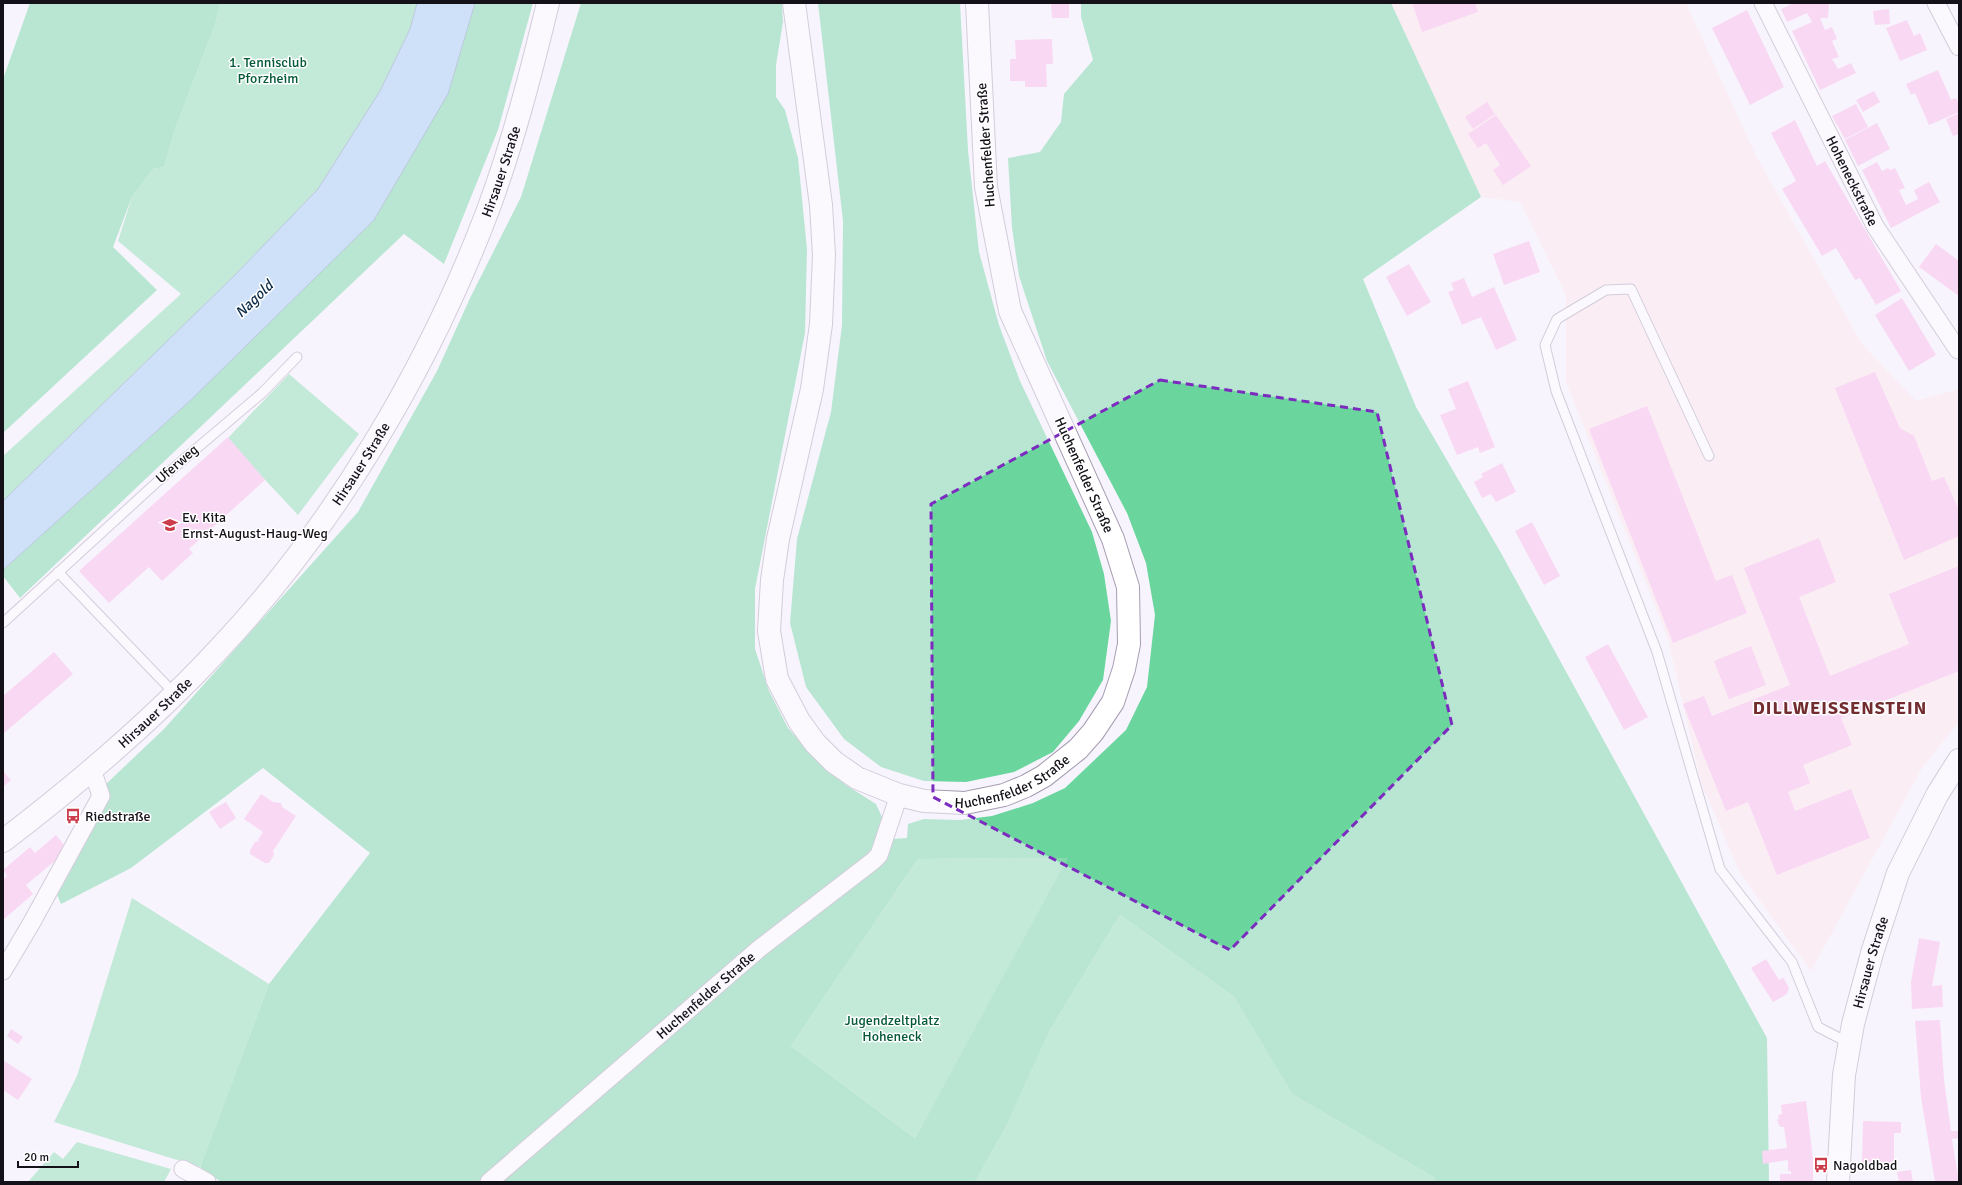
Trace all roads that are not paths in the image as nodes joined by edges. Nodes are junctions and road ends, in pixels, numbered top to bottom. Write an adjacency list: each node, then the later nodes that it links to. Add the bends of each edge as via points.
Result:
1 (548, 3): 12 (main road, Hirsauer Straße, via 512,140 488,210 450,296 402,393 345,486 278,580 219,649)
2 (794, 3): 15 (main road, Huchenfelder Straße, via 821,205 824,255 821,324 812,390 778,539 772,580 769,632 777,679 814,743 834,762 857,778)
3 (977, 3): 15 (main road, Huchenfelder Straße, via 986,188 1010,311 1114,539 1128,587 1129,644 1113,702 1078,749 1044,776 1004,795 965,803 924,801)
4 (1763, 3): 7 (street, Hoheneckstraße, via 1875,226)
5 (1936, 3): 6 (street)
6 (1959, 47)
7 (1959, 350)
8 (297, 357): 10 (lane, Uferweg, via 262,393 157,482)
9 (1709, 456): 18 (lane, via 1631,289 1606,290 1557,319 1545,345 1556,391 1657,652 1720,869 1792,962 1818,1027)
10 (58, 572): 11 (lane, Uferweg); 12 (lane)
11 (3, 623)
12 (175, 694): 14 (main road, Hirsauer Straße)
13 (1959, 760): 18 (main road, Hirsauer Straße, via 1937,795 1898,872 1872,952)
14 (92, 769): 16 (main road, Hirsauer Straße); 17 (street, via 101,796)
15 (899, 795): 21 (street, Huchenfelder Straße, via 879,855 873,861 760,948)
16 (3, 841)
17 (3, 971)
18 (1849, 1043): 22 (main road, Hirsauer Straße, via 1842,1101)
19 (183, 1169): 20 (street)
20 (207, 1182)
21 (489, 1182)
22 (1838, 1182)

